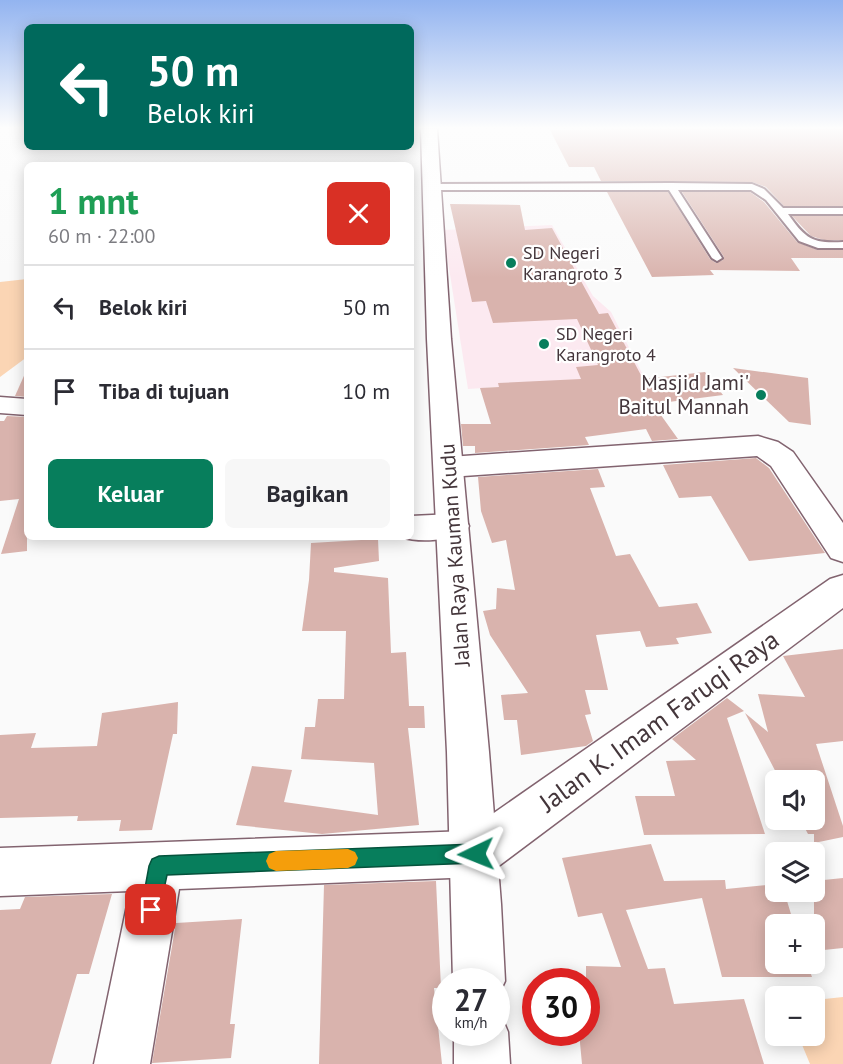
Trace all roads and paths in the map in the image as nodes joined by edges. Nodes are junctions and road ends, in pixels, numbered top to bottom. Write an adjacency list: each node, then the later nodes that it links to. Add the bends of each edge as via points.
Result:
1 (433, 179): 3 (street, Jalan Raya Kauman Kudu)
2 (671, 186): 3 (lane); 4 (lane, via 756,188); 7 (lane)
3 (434, 187): 10 (street, Jalan Raya Kauman Kudu, via 435,268)
4 (781, 211): 5 (lane); 6 (lane, via 806,242)
5 (843, 211)
6 (843, 245)
7 (717, 258)
8 (0, 405): 9 (street)
9 (24, 407)
10 (449, 467): 11 (street, Jalan Raya Kauman Kudu); 13 (street, via 758,446 774,451 782,459)
11 (453, 526): 12 (street); 15 (street, Jalan Raya Kauman Kudu)
12 (414, 528)
13 (843, 549)
14 (843, 589): 15 (street, Jalan K. Imam Faruqi Raya)
15 (476, 854): 16 (street); 18 (street, Jalan Raya Kauman Kudu)
16 (159, 866): 17 (street); 20 (street)
17 (0, 873)
18 (479, 968)
19 (481, 1046): 21 (street)
20 (122, 1064)
21 (482, 1064)

